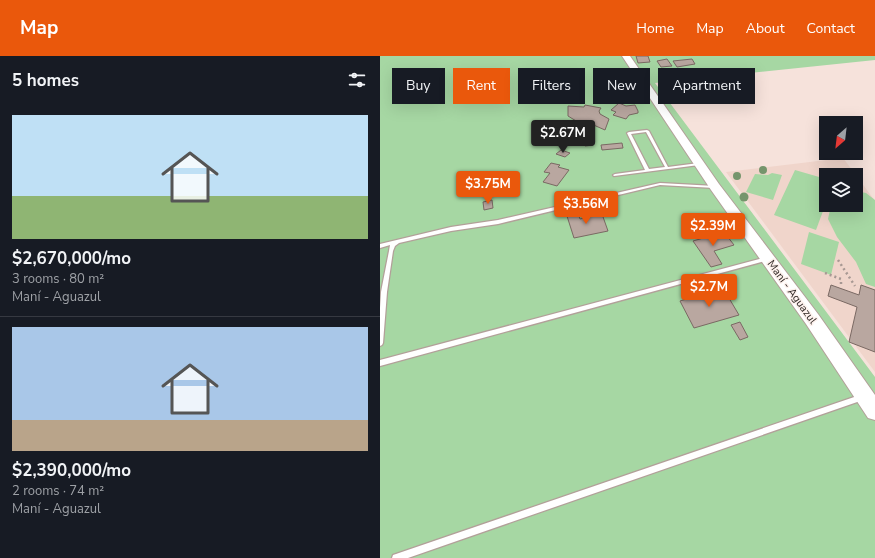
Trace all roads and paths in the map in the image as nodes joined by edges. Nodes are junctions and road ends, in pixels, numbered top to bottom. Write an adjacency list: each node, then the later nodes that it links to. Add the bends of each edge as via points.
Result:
1 (626, 56): 2 (street, Maní - Aguazul)
2 (699, 164): 3 (lane); 6 (street, Maní - Aguazul)
3 (667, 168): 4 (lane); 4 (lane, via 646,131 628,133)
4 (648, 171): 5 (lane)
5 (615, 175)
6 (715, 187): 7 (lane, via 660,184 498,222 451,229); 9 (street, Maní - Aguazul)
7 (398, 242): 8 (lane); 14 (lane, via 393,245 391,251 384,292)
8 (380, 246)
9 (768, 259): 15 (lane); 16 (street, Maní - Aguazul)
10 (838, 260): 13 (path)
11 (824, 273): 12 (path, via 840,279)
12 (841, 284)
13 (855, 286)
14 (380, 343)
15 (380, 363)
16 (865, 396): 17 (street, Maní - Aguazul); 18 (lane)
17 (875, 411)
18 (396, 558)

